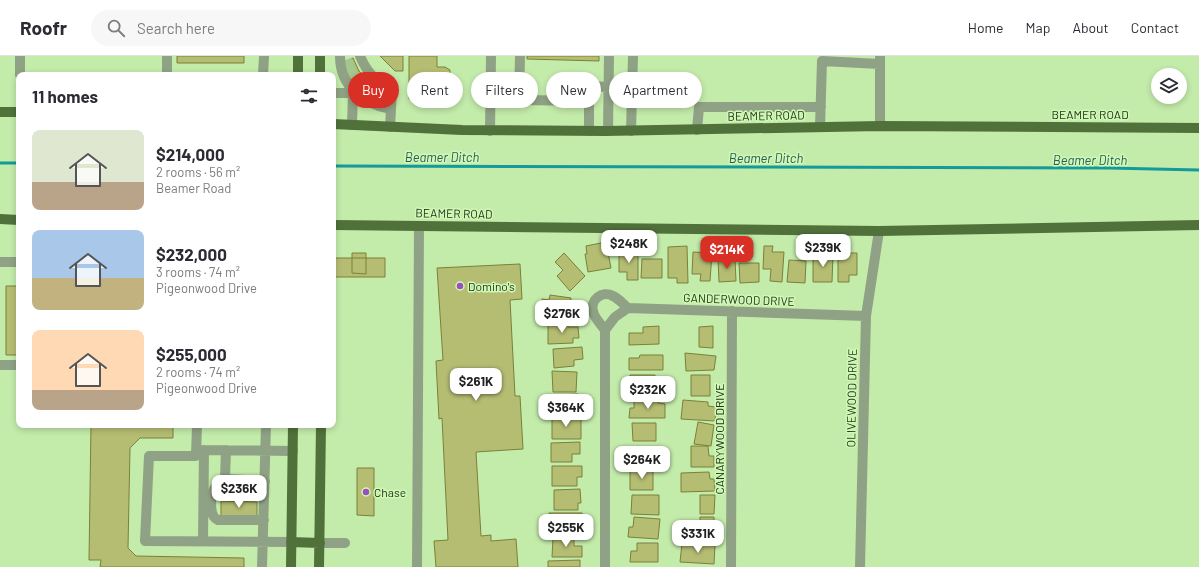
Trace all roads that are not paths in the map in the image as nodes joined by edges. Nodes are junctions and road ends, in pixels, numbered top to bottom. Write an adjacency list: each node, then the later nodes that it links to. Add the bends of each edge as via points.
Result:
1 (20, 56): 11 (street)
2 (167, 56): 12 (street)
3 (264, 56): 13 (street)
4 (298, 56): 14 (main road)
5 (320, 56): 15 (main road)
6 (491, 56): 16 (street)
7 (520, 56): 17 (street)
8 (609, 56): 19 (street)
9 (633, 56): 39 (street)
10 (880, 60): 22 (street, via 822,61); 31 (street)
11 (20, 72)
12 (166, 72)
13 (263, 72)
14 (298, 72)
15 (320, 72)
16 (491, 72)
17 (520, 72)
18 (601, 87): 19 (street)
19 (608, 87): 38 (street)
20 (348, 92): 21 (street)
21 (336, 93)
22 (821, 107): 33 (street); 35 (street, via 699,108)
23 (355, 108): 30 (street)
24 (491, 108): 36 (street)
25 (589, 108): 37 (street)
26 (391, 109): 32 (street)
27 (0, 112): 28 (main road)
28 (16, 112)
29 (336, 124): 30 (main road, BEAMER ROAD)
30 (352, 125): 32 (main road, BEAMER ROAD)
31 (880, 126): 33 (main road, BEAMER ROAD); 34 (main road, BEAMER ROAD)
32 (390, 127): 36 (main road, BEAMER ROAD)
33 (820, 127): 35 (main road, BEAMER ROAD)
34 (1199, 128)
35 (698, 130): 39 (main road, BEAMER ROAD)
36 (490, 131): 37 (main road, BEAMER ROAD)
37 (589, 131): 38 (main road, BEAMER ROAD)
38 (608, 131): 39 (main road, BEAMER ROAD)
39 (631, 131)
40 (0, 219): 41 (main road)
41 (16, 220)
42 (336, 225): 44 (main road, BEAMER ROAD)
43 (1199, 225): 45 (main road, BEAMER ROAD)
44 (419, 226): 45 (main road, BEAMER ROAD); 73 (street)
45 (879, 231): 50 (street, OLIVEWOOD DRIVE)
46 (0, 262): 47 (street)
47 (16, 262)
48 (628, 308): 49 (street, GANDERWOOD DRIVE); 51 (street, via 614,317); 51 (street, via 612,295 597,298 593,313)
49 (732, 311): 50 (street, GANDERWOOD DRIVE); 75 (street, CANARYWOOD DRIVE)
50 (866, 316): 76 (street, OLIVEWOOD DRIVE)
51 (605, 330): 74 (street)
52 (0, 365): 53 (street)
53 (16, 365)
54 (197, 428): 58 (street)
55 (266, 428): 60 (street)
56 (293, 428): 61 (main road)
57 (321, 428): 68 (main road)
58 (200, 450): 59 (street); 65 (street); 65 (street, via 196,456 149,456 144,541)
59 (226, 450): 60 (street); 62 (street)
60 (266, 450): 61 (street); 63 (street)
61 (293, 451): 67 (main road)
62 (225, 479): 63 (street); 64 (street, via 217,484 212,496 214,519)
63 (265, 481): 64 (street)
64 (264, 520): 66 (street)
65 (203, 541): 66 (street)
66 (263, 542): 67 (street); 70 (street)
67 (292, 542): 68 (main road); 71 (main road)
68 (320, 543): 69 (street); 72 (main road)
69 (345, 543)
70 (262, 567)
71 (291, 567)
72 (319, 567)
73 (417, 567)
74 (605, 567)
75 (732, 567)
76 (860, 567)

